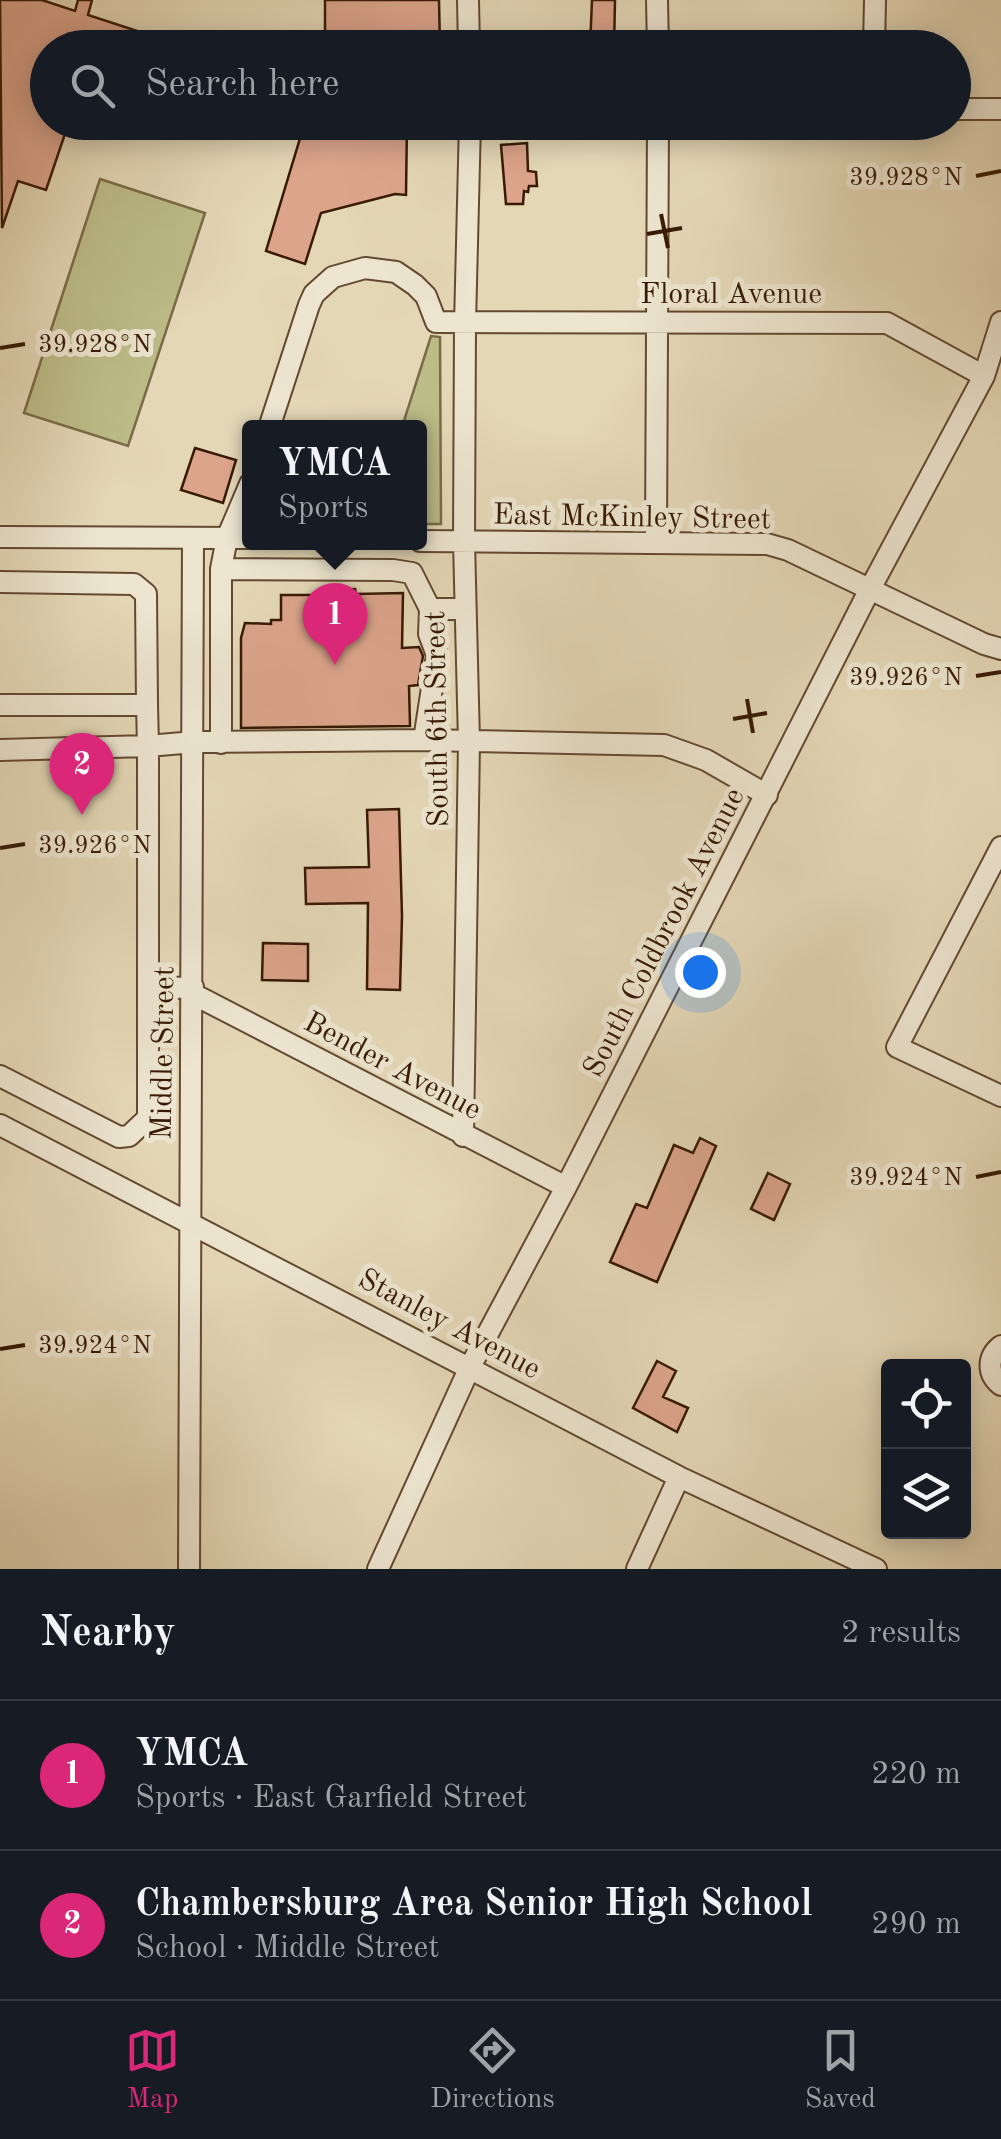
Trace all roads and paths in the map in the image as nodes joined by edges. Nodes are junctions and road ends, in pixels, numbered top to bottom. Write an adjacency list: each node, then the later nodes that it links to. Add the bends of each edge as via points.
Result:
1 (468, 0): 4 (street)
2 (657, 0): 5 (street)
3 (875, 0): 6 (street)
4 (469, 30)
5 (658, 30)
6 (874, 30)
7 (971, 109): 8 (street)
8 (1001, 109)
9 (470, 140): 13 (street, South 6th Street)
10 (658, 140): 12 (street)
11 (1001, 322): 14 (street, South Coldbrook Avenue)
12 (657, 323): 13 (street, Floral Avenue); 14 (street, Floral Avenue, via 887,323); 22 (street)
13 (465, 324): 15 (street, Floral Avenue, via 436,322 426,296 396,272 365,268 333,277 309,305); 23 (street, South 6th Street)
14 (984, 376): 26 (street, South Coldbrook Avenue)
15 (272, 420)
16 (242, 503): 19 (street)
17 (0, 537): 18 (street)
18 (193, 538): 19 (street); 33 (street, Middle Street)
19 (227, 538): 20 (street); 24 (street)
20 (242, 538)
21 (427, 541): 23 (street, East McKinley Street)
22 (656, 541): 23 (street, East McKinley Street); 26 (street, East McKinley Street, via 767,544)
23 (464, 542): 28 (street, South 6th Street)
24 (221, 568): 27 (street, via 412,573); 35 (street)
25 (0, 582): 31 (street, via 142,588)
26 (870, 589): 29 (street, East McKinley Street); 38 (street, South Coldbrook Avenue)
27 (430, 609): 28 (street); 32 (street, via 437,655)
28 (465, 609): 34 (street, South 6th Street)
29 (1001, 648)
30 (0, 705): 31 (street)
31 (147, 705): 36 (street)
32 (424, 740): 34 (street); 35 (street)
33 (194, 742): 35 (street); 36 (street); 41 (street, Middle Street)
34 (469, 742): 38 (street, via 664,745); 45 (street, South 6th Street)
35 (221, 743)
36 (148, 746): 37 (street); 40 (street)
37 (0, 750)
38 (767, 795): 46 (street, South Coldbrook Avenue)
39 (1001, 847): 43 (street, via 898,1047)
40 (150, 988): 41 (street); 42 (street, via 148,1118 129,1136 89,1124)
41 (193, 990): 45 (street, Bender Avenue); 47 (street, Middle Street)
42 (0, 1076)
43 (1001, 1096)
44 (0, 1125): 47 (street, Stanley Avenue)
45 (463, 1136): 46 (street, Bender Avenue)
46 (566, 1187): 49 (street, South Coldbrook Avenue)
47 (191, 1222): 49 (street, Stanley Avenue); 52 (street, Middle Street)
48 (1001, 1346): 50 (street, via 990,1364)
49 (470, 1367): 51 (street, Stanley Avenue); 53 (street, South Coldbrook Avenue)
50 (1001, 1385)
51 (679, 1476): 54 (street); 55 (street, Stanley Avenue)
52 (189, 1569)
53 (378, 1569)
54 (637, 1569)
55 (876, 1569)

